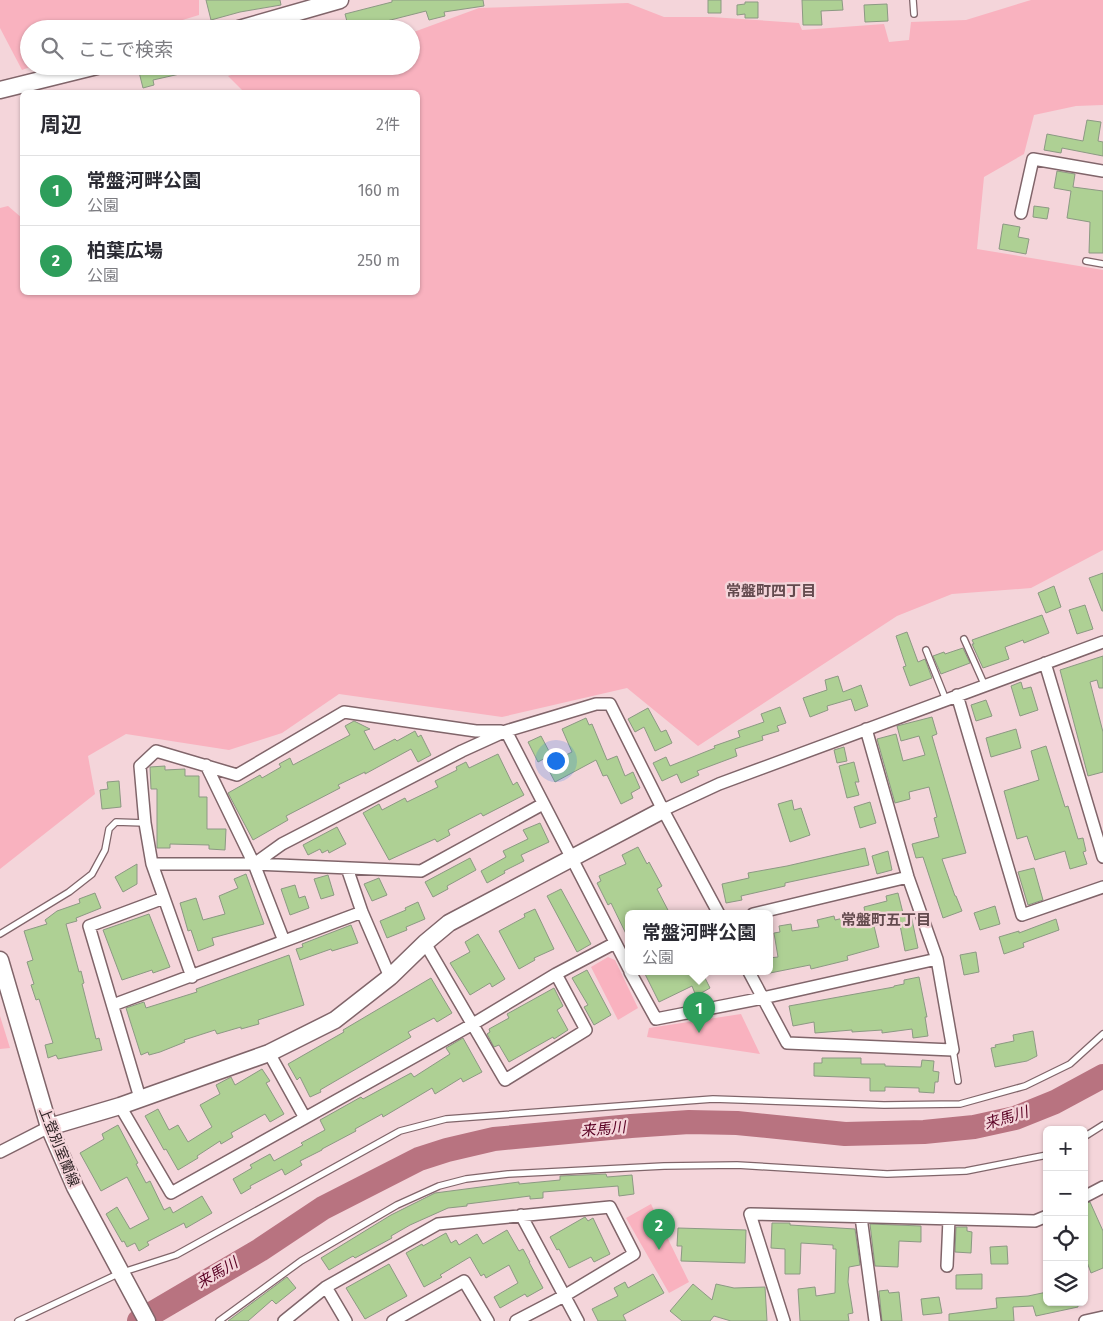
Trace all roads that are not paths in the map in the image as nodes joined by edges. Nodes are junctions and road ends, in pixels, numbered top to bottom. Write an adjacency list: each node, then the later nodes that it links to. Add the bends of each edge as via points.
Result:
1 (340, 0): 4 (street)
2 (913, 0): 3 (lane)
3 (914, 14)
4 (270, 20)
5 (61, 75): 6 (street)
6 (0, 90)
7 (1103, 171): 8 (street, via 1033,159)
8 (1021, 214)
9 (1086, 262): 10 (lane)
10 (1103, 264)
11 (964, 639): 15 (lane)
12 (1103, 642): 14 (street)
13 (926, 650): 17 (lane)
14 (1045, 663): 15 (street); 24 (street)
15 (985, 686): 16 (street)
16 (957, 695): 17 (street); 30 (street, via 1022,915)
17 (946, 700): 18 (street)
18 (866, 729): 22 (street, via 719,784); 29 (street)
19 (506, 731): 20 (street, via 476,731 344,712 237,775); 21 (street); 22 (street, via 596,704 610,704); 27 (street, via 462,750 282,844)
20 (206, 765): 23 (street, via 156,751 140,766); 27 (street)
21 (543, 804): 25 (street); 28 (street, via 421,871)
22 (663, 810): 25 (street); 32 (street)
23 (145, 823): 26 (street); 35 (lane, via 116,822 110,829 105,850 92,874 69,892)
24 (1103, 857)
25 (570, 858): 37 (street, via 449,924); 38 (street)
26 (152, 864): 27 (street); 31 (street)
27 (254, 864): 28 (street); 36 (street)
28 (347, 868): 34 (street)
29 (908, 877): 33 (street); 39 (street)
30 (1103, 887)
31 (164, 898): 45 (street); 48 (street, via 89,926)
32 (717, 910)
33 (770, 910)
34 (362, 912): 36 (street); 46 (street)
35 (0, 934)
36 (284, 941): 45 (street)
37 (425, 943): 46 (street); 49 (street)
38 (615, 944): 41 (street); 42 (street)
39 (937, 959): 47 (street); 51 (street)
40 (0, 960): 58 (street, 上登別室蘭線)
41 (625, 962)
42 (556, 974): 49 (street); 49 (street, via 586,1030 505,1080)
43 (632, 975): 47 (street, via 656,1018)
44 (751, 975): 47 (street)
45 (192, 976): 48 (street)
46 (390, 977): 52 (street, via 335,1020)
47 (763, 998): 51 (street, via 787,1043)
48 (113, 1005): 54 (street)
49 (473, 1024): 56 (street)
50 (1103, 1034): 69 (lane, via 1070,1064 1025,1086 960,1104 884,1105 713,1099 446,1119 400,1131 176,1255)
51 (953, 1050): 53 (lane)
52 (269, 1054): 54 (street); 56 (street)
53 (958, 1081)
54 (140, 1098): 55 (street)
55 (120, 1106): 56 (street, via 171,1193); 58 (street)
56 (305, 1118)
57 (1103, 1126): 59 (lane)
58 (49, 1127): 60 (street); 69 (street, 上登別室蘭線, via 75,1187)
59 (1088, 1135)
60 (0, 1152)
61 (1043, 1156): 75 (lane, via 966,1171 887,1174 737,1165 664,1166 508,1174 466,1180 439,1186 398,1204 301,1261)
62 (1103, 1187): 63 (street)
63 (1088, 1195)
64 (521, 1215): 70 (street, via 438,1224); 71 (street); 71 (street, via 610,1207 634,1254)
65 (861, 1217): 67 (street); 82 (street, via 750,1214); 83 (street)
66 (1043, 1218): 67 (street, via 1035,1222)
67 (949, 1219): 68 (street)
68 (947, 1266)
69 (120, 1273): 73 (lane); 74 (street, 上登別室蘭線)
70 (326, 1287): 76 (street); 77 (street)
71 (564, 1296): 80 (street); 81 (street)
72 (1103, 1317): 84 (street)
73 (18, 1321)
74 (147, 1321)
75 (219, 1321)
76 (284, 1321)
77 (346, 1321)
78 (393, 1321): 79 (street, via 464,1281)
79 (488, 1321)
80 (516, 1321)
81 (578, 1321)
82 (784, 1321)
83 (875, 1321)
84 (1086, 1321)

